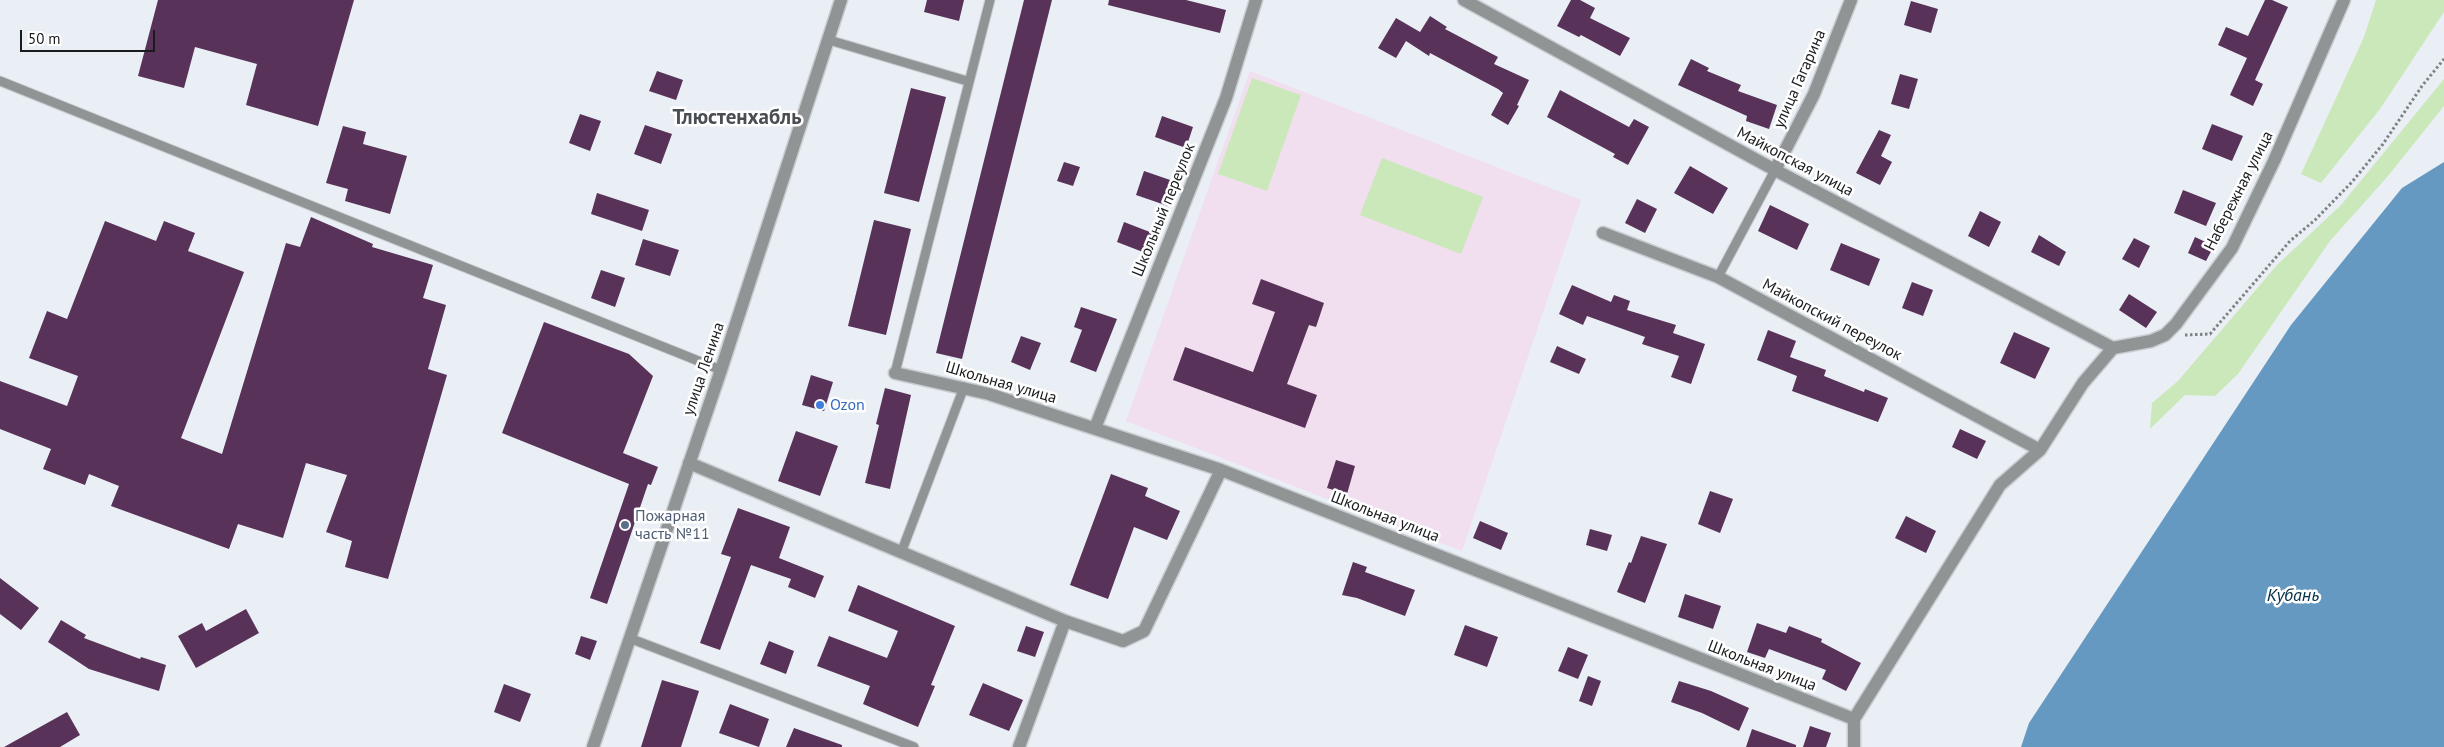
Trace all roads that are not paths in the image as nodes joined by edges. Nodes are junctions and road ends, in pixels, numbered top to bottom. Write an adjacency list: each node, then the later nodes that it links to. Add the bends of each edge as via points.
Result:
1 (841, 0): 7 (street, улица Ленина)
2 (990, 0): 9 (lane)
3 (1256, 0): 17 (street, Школьный переулок, via 1226,98)
4 (1464, 0): 10 (street, Майкопская улица)
5 (1851, 0): 10 (street, улица Гагарина, via 1814,94)
6 (2344, 0): 13 (street, Набережная улица, via 2232,248 2165,336)
7 (829, 40): 9 (lane); 14 (street, улица Ленина)
8 (0, 81): 14 (lane)
9 (967, 81): 15 (lane)
10 (1775, 170): 12 (lane); 13 (street, Майкопская улица)
11 (1603, 233): 12 (street, Майкопский переулок)
12 (1718, 276): 18 (street, Майкопский переулок)
13 (2113, 348): 18 (street, via 2083,383)
14 (721, 370): 19 (street, улица Ленина)
15 (895, 373): 16 (street, Школьная улица)
16 (964, 386): 17 (street, Школьная улица); 21 (lane)
17 (1094, 428): 20 (street, Школьная улица)
18 (2040, 450): 24 (street, via 2000,485)
19 (689, 463): 21 (street); 23 (street, улица Ленина)
20 (1221, 470): 22 (street, via 1144,632 1122,641); 24 (street, Школьная улица)
21 (901, 553): 22 (street)
22 (1065, 620): 27 (street)
23 (629, 638): 25 (street, улица Ленина); 26 (lane)
24 (1854, 719): 28 (street)
25 (593, 747)
26 (914, 747)
27 (1019, 747)
28 (1854, 747)

